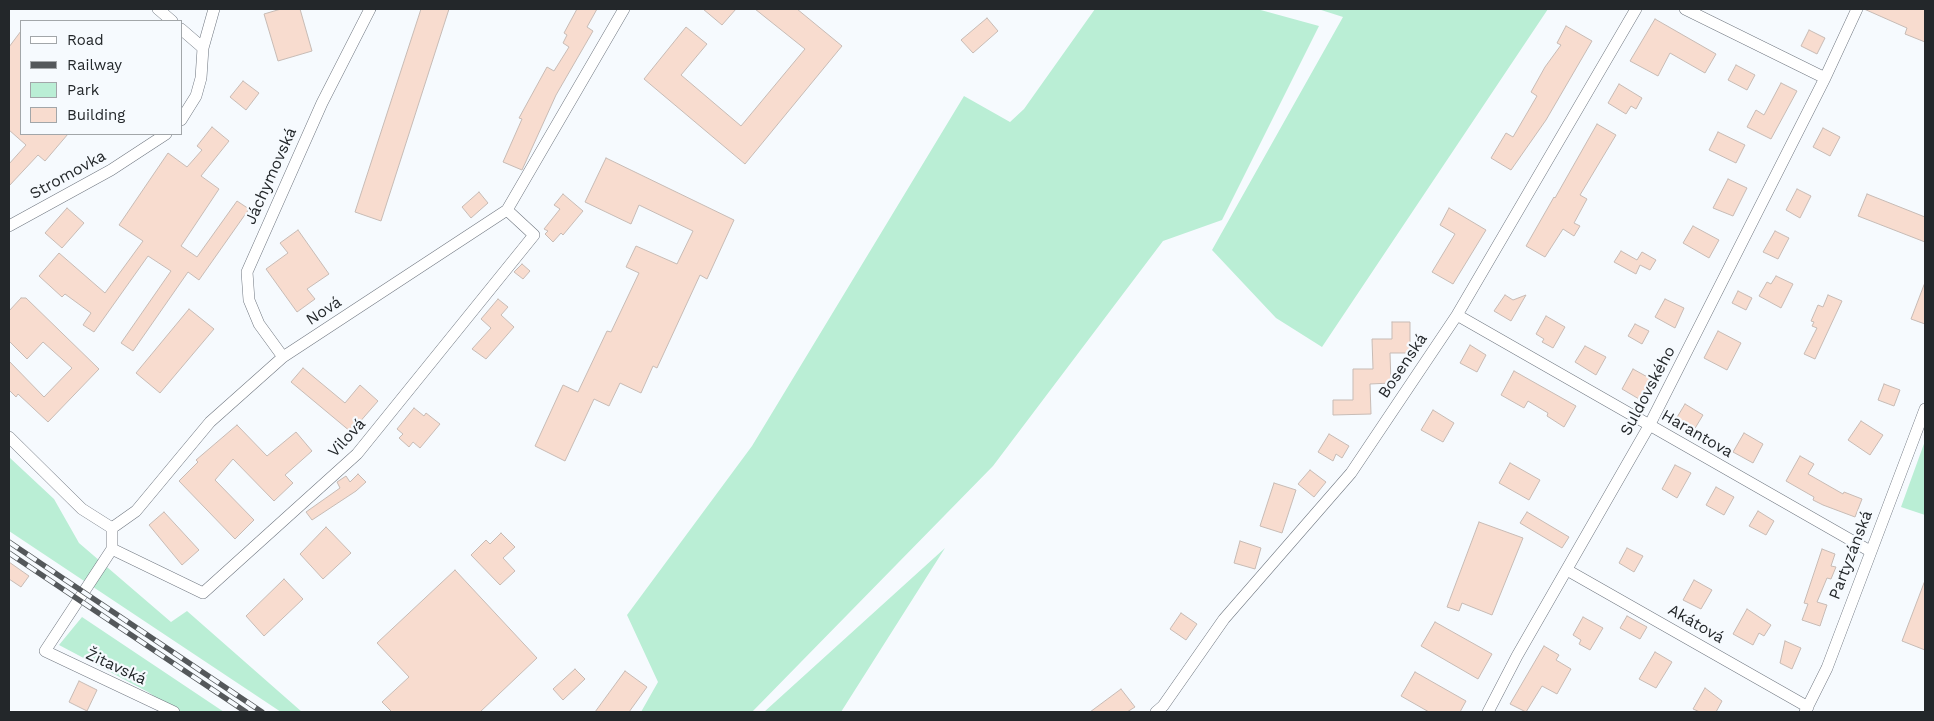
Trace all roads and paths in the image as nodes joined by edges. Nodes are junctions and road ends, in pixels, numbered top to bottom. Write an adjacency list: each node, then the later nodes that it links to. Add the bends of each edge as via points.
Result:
1 (158, 9): 8 (street)
2 (214, 9): 10 (street)
3 (370, 9): 17 (street, Jáchymovská, via 322,103 247,272 249,300 259,324)
4 (624, 9): 14 (street, Nová)
5 (1636, 9): 16 (street, Bosenská)
6 (1685, 9): 11 (street)
7 (1858, 9): 11 (street, Suldovského)
8 (171, 20)
9 (182, 31): 10 (street)
10 (203, 48): 12 (street, via 196,96)
11 (1826, 78): 19 (street, Suldovského)
12 (182, 118)
13 (164, 135): 15 (street, Stromovka, via 111,170)
14 (507, 210): 17 (street, Nová); 22 (street, Vilová, via 534,235 357,454 203,593)
15 (9, 226)
16 (1457, 315): 19 (street, Harantova); 25 (street, Bosenská, via 1351,473 1224,619)
17 (283, 357): 21 (street, Nová, via 210,422 136,511)
18 (1925, 409): 23 (street, Partyzánská)
19 (1649, 426): 23 (street, Harantova); 24 (street, Suldovského)
20 (9, 437): 21 (street, via 82,509)
21 (112, 528): 22 (street)
22 (112, 549): 27 (street, Žitavská, via 45,651)
23 (1870, 551): 26 (street, Partyzánská, via 1827,668)
24 (1568, 570): 26 (street, Akátová); 28 (street, Suldovského)
25 (1164, 710)
26 (1806, 710)
27 (174, 712)
28 (1488, 712)

